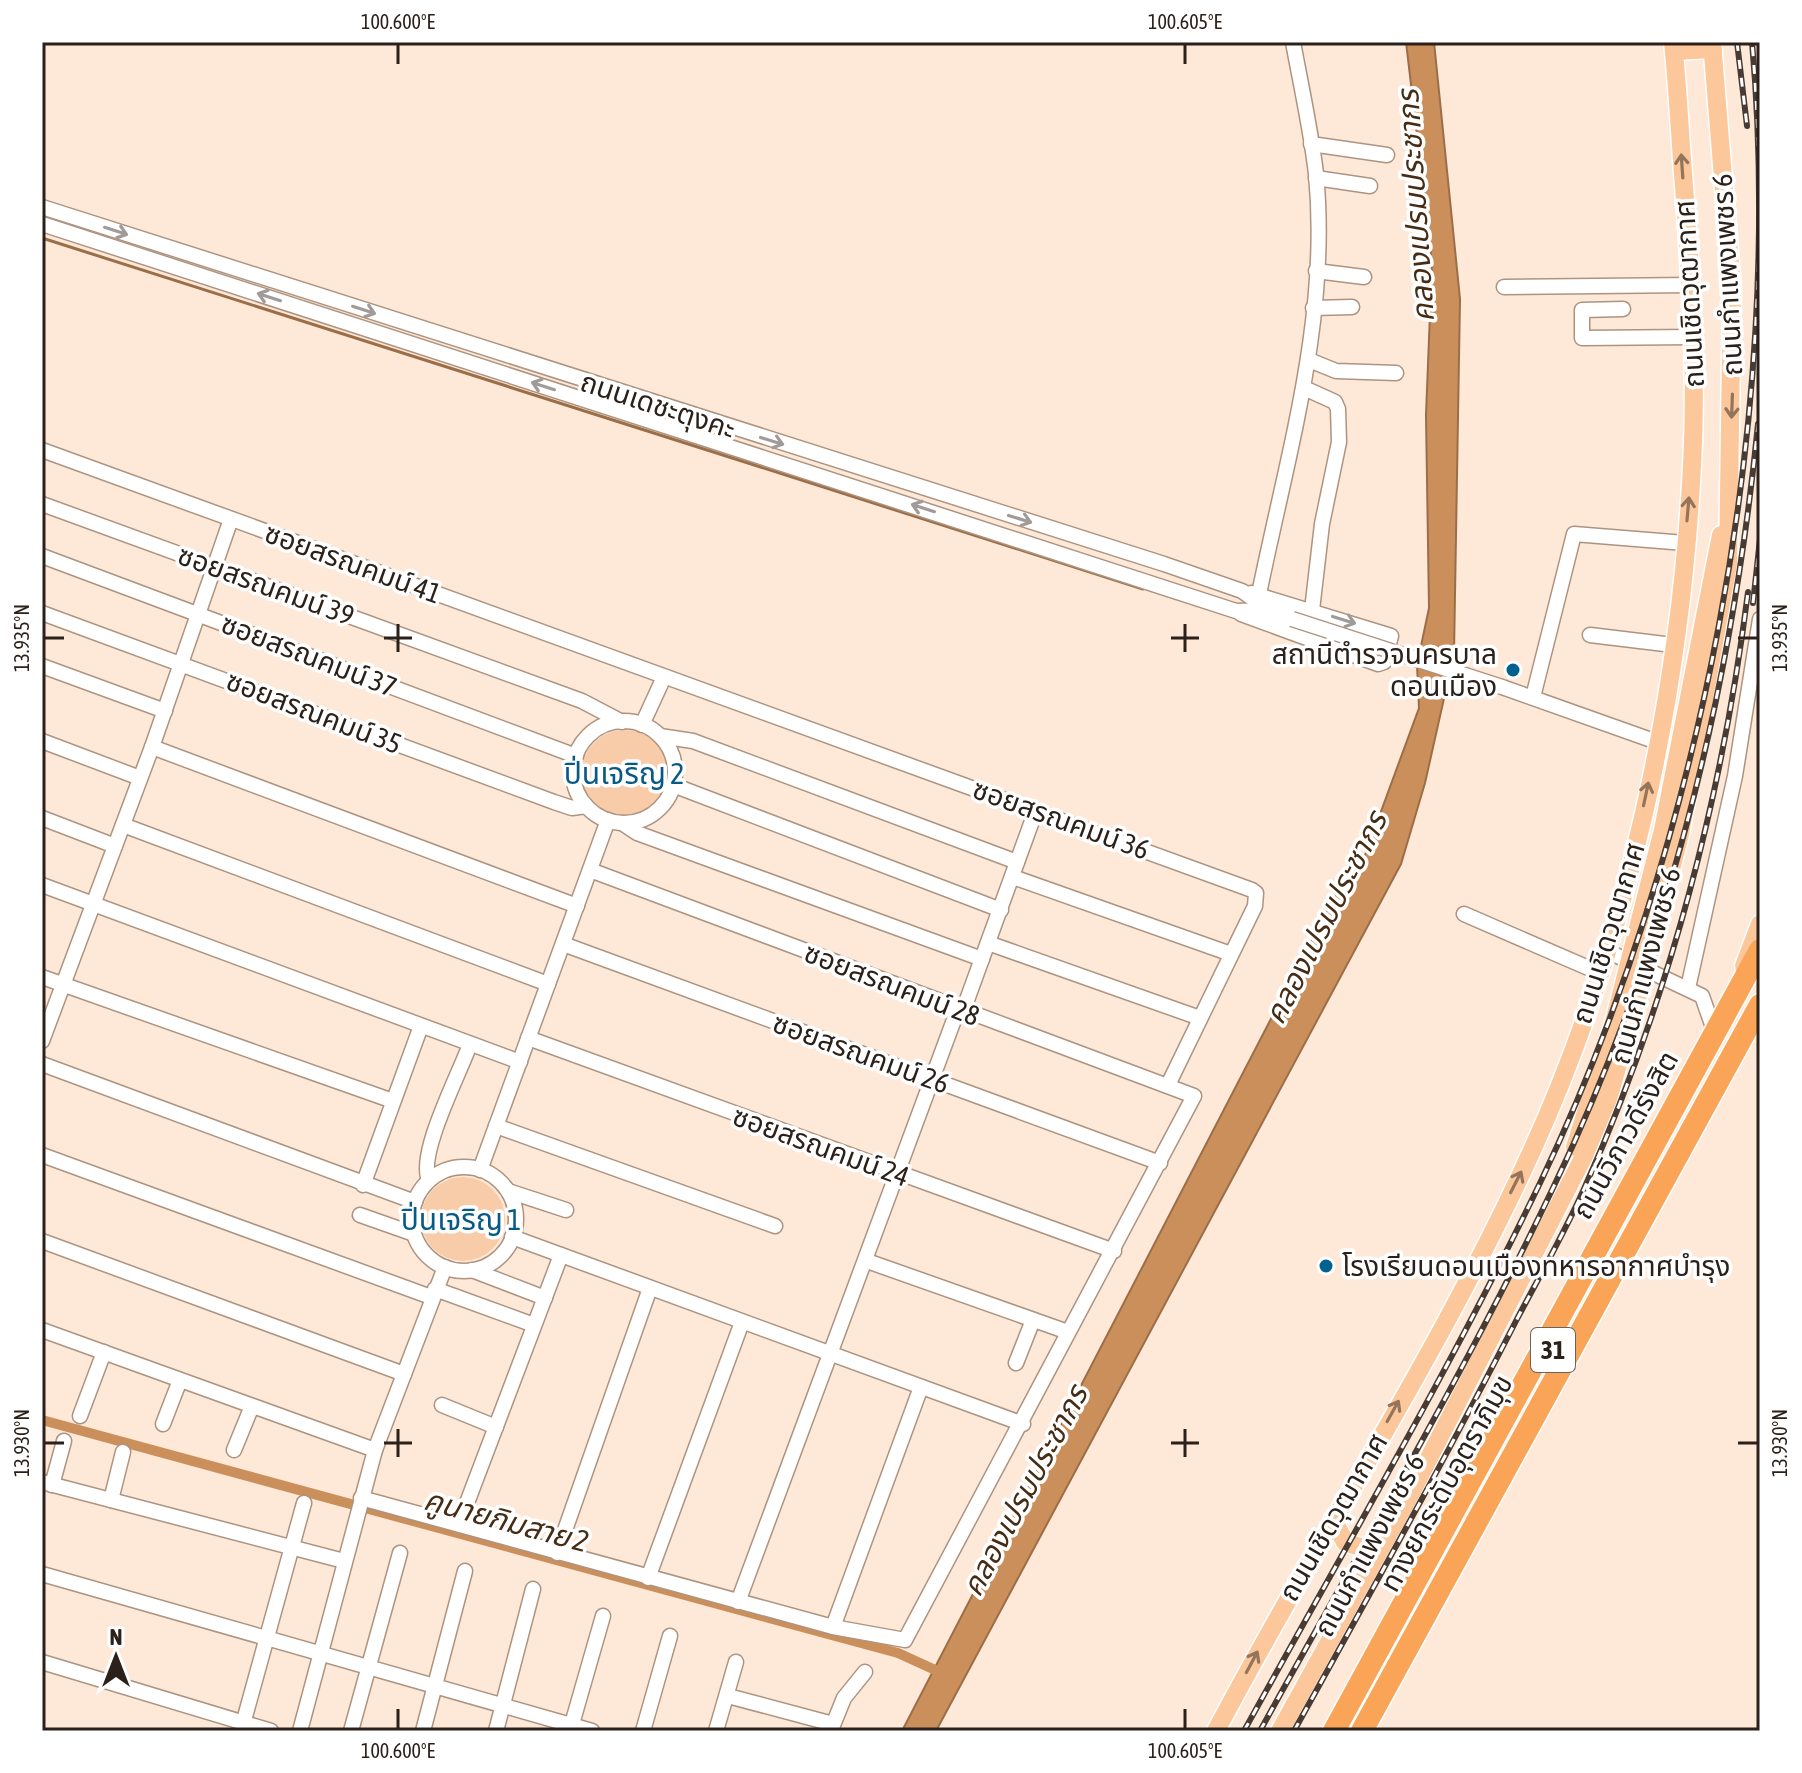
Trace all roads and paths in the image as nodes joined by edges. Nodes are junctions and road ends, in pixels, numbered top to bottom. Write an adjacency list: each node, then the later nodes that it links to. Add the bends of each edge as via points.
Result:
1 (1293, 42): 4 (street)
2 (1674, 46): 3 (main road, ถนนเชิดวุฒากาศ); 13 (main road, ถนนเชิดวุฒากาศ, one-way to 2)
3 (1712, 46): 75 (main road, ถนนกำแพงเพชร 6, one-way to 75, via 1732,288 1728,564 1680,834)
4 (1311, 144): 5 (street); 6 (street)
5 (1387, 155)
6 (1316, 178): 7 (street); 10 (street)
7 (1370, 186)
8 (42, 207): 11 (street, ถนนเดชะตุงคะ, one-way to 11)
9 (42, 224): 14 (street, ถนนเดชะตุงคะ)
10 (1316, 271): 12 (street); 17 (street)
11 (243, 272): 14 (street); 23 (street, ถนนเดชะตุงคะ, one-way to 23)
12 (1364, 277)
13 (1692, 285): 15 (street); 19 (main road, ถนนเชิดวุฒากาศ)
14 (237, 287): 24 (street, ถนนเดชะตุงคะ, one-way to 14)
15 (1504, 287)
16 (1352, 307): 17 (street)
17 (1313, 308): 20 (street)
18 (1623, 309): 19 (street, via 1582,310 1582,338)
19 (1693, 337): 28 (main road, ถนนเชิดวุฒากาศ, one-way to 19, via 1692,469)
20 (1309, 360): 21 (street, via 1336,371); 22 (street)
21 (1396, 373)
22 (1304, 388): 32 (street); 34 (street, via 1335,402 1338,409 1339,442)
23 (647, 402): 24 (street); 31 (street, ถนนเดชะตุงคะ, one-way to 31)
24 (642, 418): 35 (street, ถนนเดชะตุงคะ, one-way to 24)
25 (42, 450): 27 (street, ซอยสรณคมน์ 41)
26 (42, 504): 30 (street, ซอยสรณคมน์ 39)
27 (231, 519): 30 (street); 43 (street, ซอยสรณคมน์ 41)
28 (1685, 543): 40 (main road, ถนนเชิดวุฒากาศ); 44 (street, via 1574,534)
29 (42, 556): 36 (street, ซอยสรณคมน์ 37)
30 (216, 566): 36 (street); 46 (street, ซอยสรณคมน์ 39, via 582,701)
31 (1242, 591): 32 (street); 33 (street, ถนนเดชะตุงคะ)
32 (1259, 594): 34 (street)
33 (1269, 610): 35 (street, ถนนเดชะตุงคะ); 44 (street, ถนนเดชะตุงคะ, bridge)
34 (1312, 610): 35 (street, one-way to 35, via 1391,636 1384,662)
35 (1236, 611)
36 (198, 612): 41 (street); 52 (street, ซอยสรณคมน์ 37)
37 (42, 613): 41 (street, ซอยสรณคมน์ 35)
38 (1760, 619): 80 (street)
39 (1590, 635): 40 (street)
40 (1673, 645): 50 (main road, ถนนเชิดวุฒากาศ)
41 (183, 663): 45 (street); 55 (street, ซอยสรณคมน์ 35, via 554,802)
42 (42, 666): 45 (street)
43 (664, 677): 47 (street); 56 (street, ซอยสรณคมน์ 36)
44 (1533, 697): 50 (street, ถนนเดชะตุงคะ)
45 (165, 711): 51 (street)
46 (622, 722): 47 (street); 52 (street, via 593,732)
47 (642, 725): 48 (street)
48 (660, 736): 54 (street, via 673,759); 62 (street, via 693,741)
49 (42, 741): 53 (street)
50 (1657, 742): 71 (main road, ถนนเชิดวุฒากาศ, one-way to 50)
51 (152, 747): 53 (street); 65 (street)
52 (576, 756): 55 (street, via 574,782)
53 (140, 778): 59 (street)
54 (673, 785): 58 (street, via 655,813 639,821); 66 (street)
55 (586, 806): 58 (street)
56 (1036, 810): 62 (street); 72 (street, ซอยสรณคมน์ 36, via 1252,890 1257,900)
57 (42, 818): 60 (street)
58 (615, 822): 61 (street); 74 (street)
59 (123, 825): 60 (street); 78 (street)
60 (115, 846): 64 (street)
61 (590, 870): 65 (street); 83 (street, ซอยสรณคมน์ 28)
62 (1015, 870): 66 (street); 72 (street)
63 (42, 885): 64 (street)
64 (93, 903): 79 (street); 85 (street)
65 (577, 906): 70 (street)
66 (1001, 910): 69 (street)
67 (1464, 914): 76 (street)
68 (1760, 924): 81 (main road, ถนนวิภาวดีรังสิต / 31)
69 (988, 943): 74 (street); 84 (street)
70 (563, 944): 78 (street); 93 (street, ซอยสรณคมน์ 26)
71 (1607, 951): 75 (street, ถนนกำแพงเพชร 6); 76 (main road, ถนนเชิดวุฒากาศ)
72 (1231, 954): 84 (street, ซอยสรณคมน์ 36)
73 (1759, 956): 81 (highway, ถนนวิภาวดีรังสิต / 31); 183 (highway, ทางยกระดับอุตราภิมุข / 31)
74 (982, 959): 83 (street)
75 (1639, 964): 80 (street); 147 (main road, ถนนกำแพงเพชร 6, via 1579,1139); 181 (main road, ถนนกำแพงเพชร 6, via 1608,1099 1583,1158 1408,1499)
76 (1600, 973): 144 (main road, ถนนเชิดวุฒากาศ, one-way to 76, via 1447,1317 1533,1149)
77 (42, 977): 79 (street)
78 (548, 984): 88 (street)
79 (64, 985): 89 (street); 95 (street)
80 (1697, 993): 81 (street); 86 (street)
81 (1736, 993): 86 (highway, ถนนวิภาวดีรังสิต / 31)
82 (1760, 1005): 184 (highway, ทางยกระดับอุตราภิมุข / 31)
83 (960, 1010): 93 (street); 94 (street, ซอยสรณคมน์ 28)
84 (1200, 1018): 94 (street, ซอยสรณคมน์ 36)
85 (421, 1026): 90 (street); 95 (street)
86 (1715, 1033): 182 (highway, ถนนวิภาวดีรังสิต / 31)
87 (1760, 1035): 185 (highway, 31)
88 (528, 1038): 91 (street); 100 (street, ซอยสรณคมน์ 24)
89 (42, 1041)
90 (470, 1044): 91 (street); 101 (street, via 429,1148)
91 (520, 1062): 96 (street)
92 (42, 1064): 102 (street)
93 (933, 1079): 98 (street, ซอยสรณคมน์ 26); 100 (street)
94 (1168, 1085): 98 (street, ซอยสรณคมน์ 28, via 1194,1096)
95 (393, 1101): 102 (street)
96 (496, 1126): 99 (street); 107 (street)
97 (42, 1155): 117 (street)
98 (1160, 1163): 111 (street)
99 (480, 1170): 101 (street, via 453,1168); 103 (street)
100 (898, 1175): 111 (street, ซอยสรณคมน์ 24); 113 (street)
101 (429, 1180): 104 (street)
102 (363, 1185): 104 (street)
103 (508, 1191): 105 (street); 109 (street, via 516,1222)
104 (415, 1202): 108 (street)
105 (566, 1210)
106 (360, 1215): 108 (street)
107 (775, 1226)
108 (414, 1234): 114 (street, via 431,1260)
109 (512, 1237): 112 (street); 115 (street, via 496,1259)
110 (42, 1241): 127 (street)
111 (1114, 1251): 123 (street)
112 (561, 1255): 116 (street); 118 (street)
113 (867, 1261): 119 (street); 125 (street)
114 (445, 1267): 115 (street); 117 (street)
115 (472, 1270): 118 (street)
116 (650, 1288): 120 (street); 149 (street)
117 (433, 1293): 121 (street); 127 (street)
118 (545, 1298): 121 (street)
119 (1033, 1320): 123 (street); 126 (street)
120 (742, 1322): 125 (street); 153 (street)
121 (534, 1325): 135 (street)
122 (42, 1330): 124 (street)
123 (1068, 1332): 134 (street)
124 (104, 1352): 128 (street); 132 (street)
125 (831, 1354): 129 (street); 155 (street)
126 (1016, 1363)
127 (404, 1374): 138 (street)
128 (180, 1380): 131 (street); 133 (street)
129 (921, 1387): 134 (street); 157 (street)
130 (442, 1405): 135 (street)
131 (252, 1406): 137 (street); 138 (street)
132 (80, 1416)
133 (163, 1424)
134 (1023, 1424): 157 (street, via 905,1640)
135 (496, 1427): 145 (street)
136 (64, 1441): 140 (street)
137 (234, 1450)
138 (375, 1450): 143 (street)
139 (123, 1452): 141 (street)
140 (47, 1484): 141 (street)
141 (111, 1500): 146 (street)
142 (304, 1503): 146 (street)
143 (358, 1504): 145 (street); 150 (street)
144 (1333, 1519): 147 (main road, via 1345,1542); 179 (main road, ถนนเชิดวุฒากาศ, one-way to 144)
145 (459, 1524): 149 (street)
146 (292, 1547): 150 (street); 158 (street)
147 (1368, 1550): 180 (main road, ถนนกำแพงเพชร 6)
148 (400, 1553): 163 (street)
149 (557, 1553): 153 (street)
150 (344, 1561): 160 (street)
151 (465, 1571): 165 (street)
152 (42, 1574): 158 (street)
153 (648, 1578): 155 (street)
154 (533, 1589): 167 (street)
155 (738, 1602): 157 (street)
156 (603, 1616): 170 (street)
157 (833, 1627)
158 (267, 1636): 160 (street); 168 (street)
159 (670, 1636): 177 (street)
160 (319, 1651): 163 (street); 172 (street)
161 (42, 1662): 168 (street)
162 (736, 1662): 166 (street)
163 (370, 1666): 165 (street); 173 (street)
164 (865, 1672): 169 (street, via 844,1698)
165 (436, 1685): 167 (street); 174 (street)
166 (728, 1696): 169 (street); 178 (street)
167 (503, 1704): 170 (street); 175 (street)
168 (243, 1724): 171 (street)
169 (832, 1727)
170 (570, 1728): 176 (street)
171 (271, 1731)
172 (300, 1731)
173 (351, 1731)
174 (423, 1731)
175 (496, 1731)
176 (592, 1731)
177 (643, 1731)
178 (716, 1731)
179 (1216, 1731)
180 (1269, 1731)
181 (1280, 1731)
182 (1334, 1731)
183 (1345, 1731)
184 (1362, 1731)
185 (1377, 1731)

